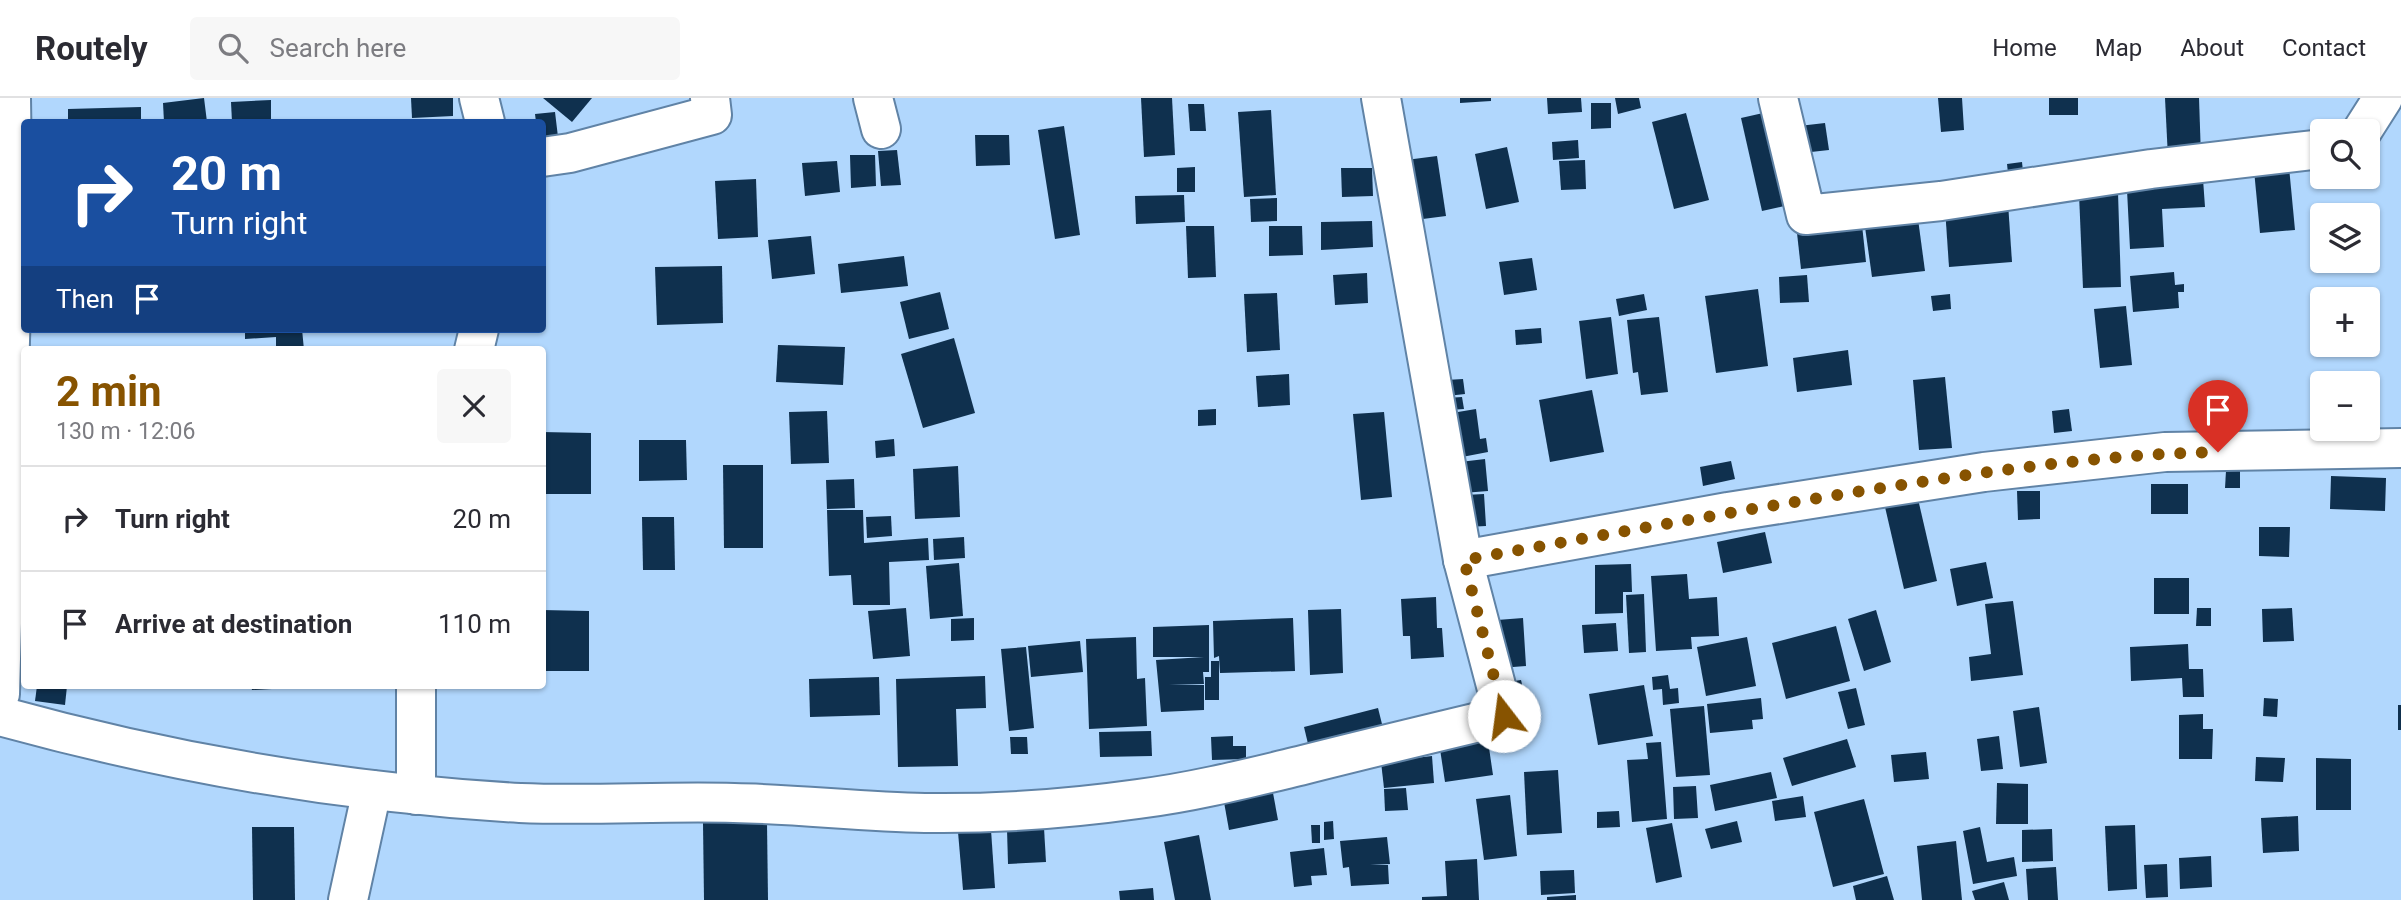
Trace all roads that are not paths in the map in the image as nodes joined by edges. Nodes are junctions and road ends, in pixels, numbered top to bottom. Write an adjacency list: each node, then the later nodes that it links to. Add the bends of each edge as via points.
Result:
1 (10, 98): 11 (street)
2 (479, 98): 7 (street)
3 (710, 98): 10 (street, via 712,116)
4 (1381, 98): 13 (street)
5 (1778, 98): 9 (street, via 1805,215)
6 (2383, 98): 8 (street)
7 (484, 119)
8 (2370, 119)
9 (2310, 150)
10 (546, 156)
11 (6, 234): 15 (street)
12 (2401, 448): 13 (street, via 2165,453 1984,472)
13 (1464, 560): 18 (street, via 1504,716 1246,779 1142,799 1020,813 733,803 521,803)
14 (416, 689): 18 (street)
15 (0, 694)
16 (0, 716): 17 (street, via 193,763)
17 (372, 790): 18 (street); 19 (street)
18 (416, 795)
19 (348, 900)

